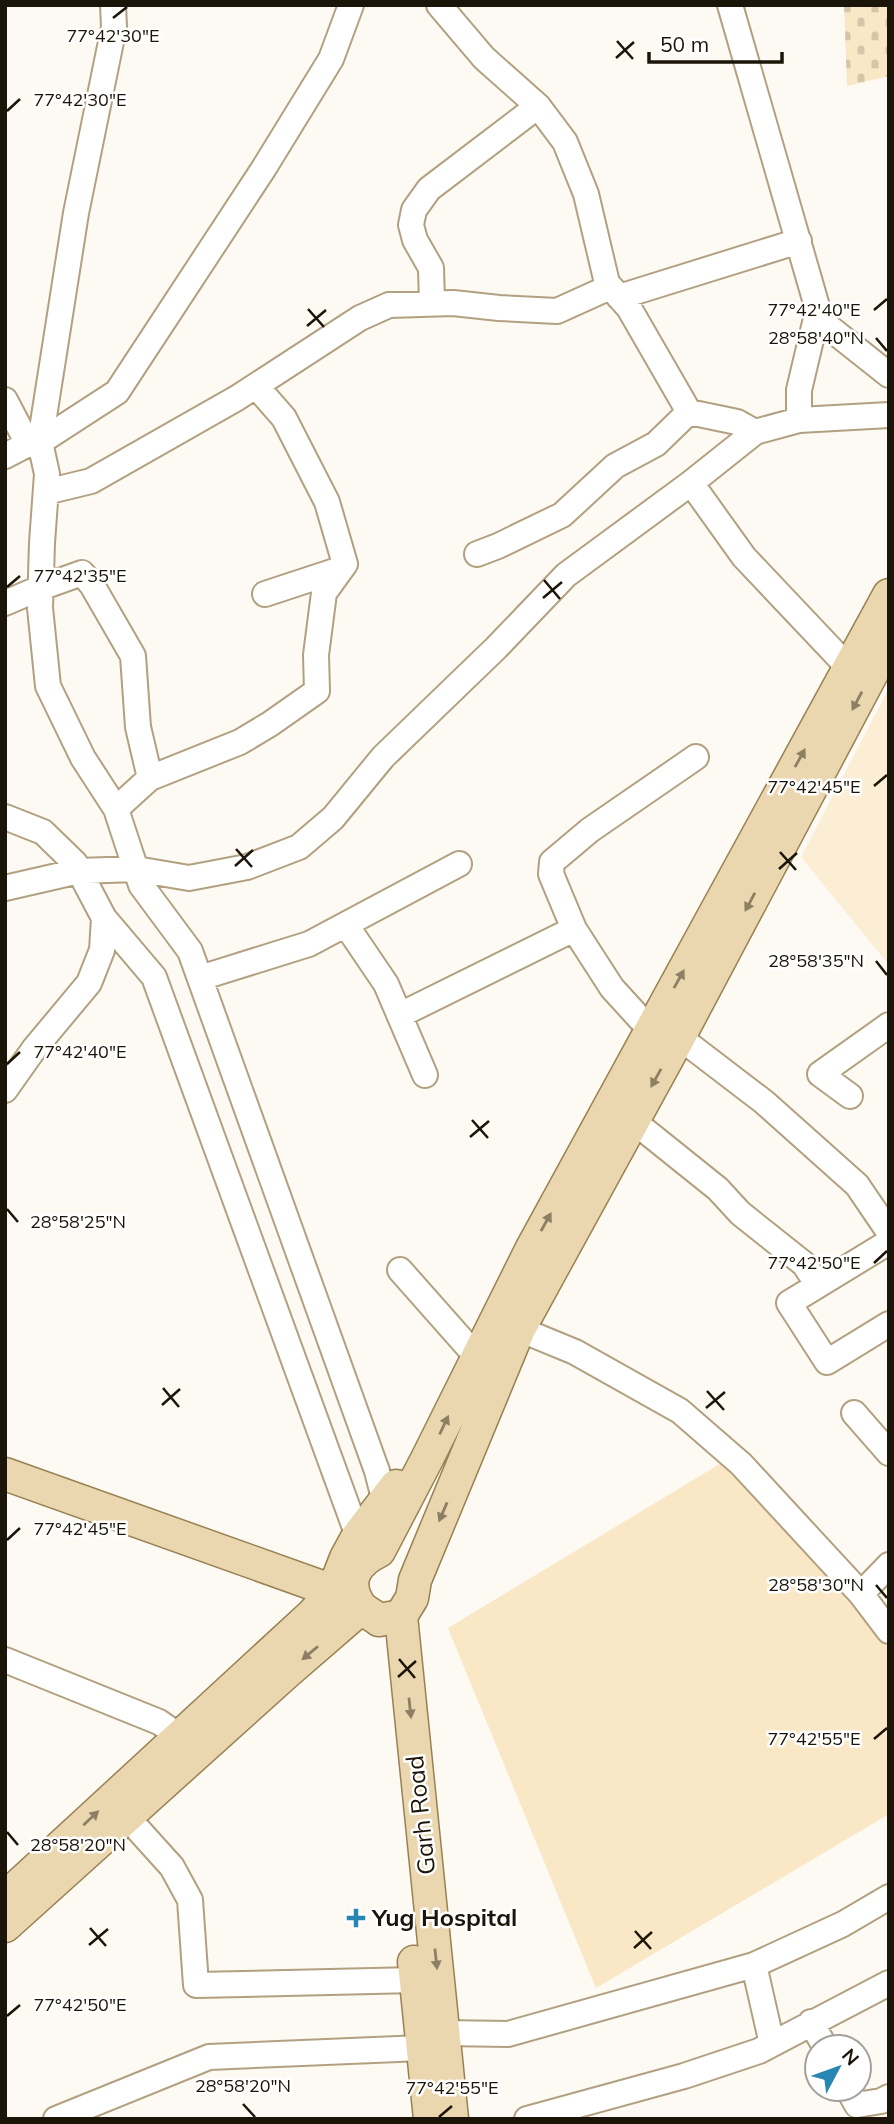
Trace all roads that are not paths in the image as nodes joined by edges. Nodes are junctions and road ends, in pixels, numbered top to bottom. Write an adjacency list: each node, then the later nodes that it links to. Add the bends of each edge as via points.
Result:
1 (113, 5): 17 (street, via 114,27)
2 (351, 5): 17 (street, via 331,59 117,392)
3 (439, 5): 5 (street, via 484,58)
4 (730, 5): 6 (street)
5 (538, 106): 7 (street, via 565,142 586,194 607,283); 8 (street, via 429,189 414,210 411,225 431,268)
6 (799, 241): 7 (street); 9 (street)
7 (615, 292): 8 (street, via 557,311); 13 (street)
8 (432, 303): 11 (street, via 389,305 360,318)
9 (818, 310): 10 (street, via 826,325); 15 (street, via 799,390)
10 (889, 375)
11 (256, 386): 20 (street, via 91,481); 22 (street, via 284,418 327,502 345,564)
12 (5, 400): 17 (street)
13 (689, 412): 16 (street, via 737,422); 21 (street, via 656,444 615,466 562,515)
14 (889, 415): 15 (street)
15 (799, 420): 16 (street)
16 (755, 432): 19 (street)
17 (34, 443): 18 (street); 20 (street, via 47,474)
18 (5, 456)
19 (691, 483): 27 (street, via 744,557); 33 (street, via 566,575 383,757 333,818 299,847 247,867 189,878)
20 (46, 492): 23 (street)
21 (477, 554)
22 (341, 569): 24 (street); 29 (street, via 324,593 316,655 317,691 240,742)
23 (40, 587): 25 (street); 29 (street, via 82,573 92,584 133,656 138,727); 30 (street, via 48,686 83,758)
24 (265, 594)
25 (5, 603)
26 (884, 628): 27 (main road); 42 (main road, one-way to 42)
27 (849, 668): 42 (main road, one-way to 27)
28 (696, 757): 38 (street, via 552,862 551,874)
29 (150, 778): 30 (street)
30 (116, 809): 33 (street)
31 (5, 817): 34 (street, via 43,832)
32 (459, 864): 37 (street)
33 (136, 869): 34 (street); 39 (street, via 141,885 190,951)
34 (79, 871): 35 (street); 36 (street)
35 (5, 888)
36 (104, 918): 44 (street, via 102,950 89,983); 59 (street, via 154,977)
37 (346, 925): 39 (street, via 309,944); 40 (street, via 386,984)
38 (574, 929): 40 (street); 42 (street, via 612,988 644,1023)
39 (200, 978): 58 (street, via 377,1471)
40 (400, 1014): 43 (street)
41 (889, 1025): 45 (street, via 820,1074)
42 (664, 1035): 46 (main road, one-way to 46); 47 (street, via 764,1102 857,1185); 51 (main road, one-way to 42, via 531,1250)
43 (425, 1075)
44 (5, 1090)
45 (850, 1096)
46 (632, 1120): 50 (street, via 804,1264); 51 (main road)
47 (889, 1232)
48 (889, 1242): 50 (street)
49 (400, 1270): 53 (street)
50 (818, 1285): 52 (street, via 789,1303 827,1362)
51 (508, 1324): 53 (main road); 62 (street, via 575,1352 680,1411 741,1464); 63 (main road, one-way to 63, via 415,1580)
52 (889, 1324)
53 (477, 1357): 56 (main road, one-way to 53)
54 (855, 1413): 55 (street)
55 (889, 1452)
56 (427, 1459): 58 (main road, via 410,1469); 63 (main road, via 379,1551 354,1572 352,1590)
57 (5, 1474): 61 (main road)
58 (384, 1502): 59 (main road)
59 (358, 1536): 61 (main road)
60 (889, 1565): 62 (street)
61 (333, 1591): 66 (main road)
62 (861, 1594): 64 (street)
63 (388, 1610): 67 (main road, one-way to 67); 68 (main road, Garh Road)
64 (889, 1631)
65 (5, 1660): 66 (street, via 159,1722)
66 (179, 1736): 69 (main road, one-way to 66)
67 (126, 1816): 69 (main road); 73 (street, via 172,1867 190,1900 196,1985)
68 (418, 1887): 73 (main road, Garh Road); 77 (main road, Garh Road, one-way to 77)
69 (18, 1895): 71 (main road)
70 (889, 1897): 72 (street)
71 (5, 1926)
72 (754, 1965): 77 (street, via 508,2034); 78 (street)
73 (416, 1980): 77 (main road, Garh Road)
74 (889, 1983): 75 (street)
75 (811, 2022): 76 (street); 78 (street)
76 (817, 2033)
77 (432, 2040): 79 (main road, Garh Road); 80 (street, via 209,2057)
78 (772, 2044): 81 (street, via 684,2076)
79 (432, 2118)
80 (56, 2119)
81 (527, 2119)

